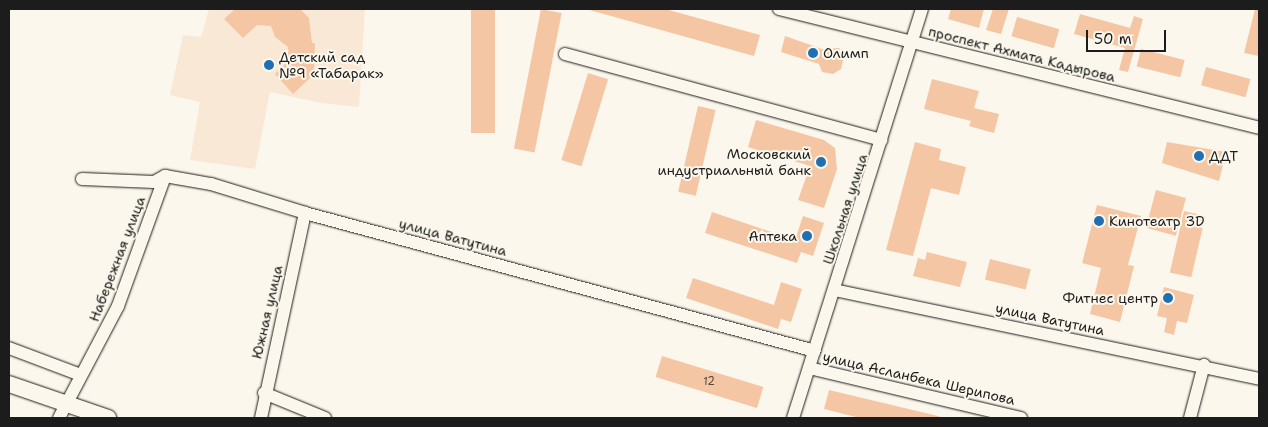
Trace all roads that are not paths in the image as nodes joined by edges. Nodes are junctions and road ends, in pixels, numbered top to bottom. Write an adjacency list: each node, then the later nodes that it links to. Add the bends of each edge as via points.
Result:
1 (779, 9): 3 (street, проспект Ахмата Кадырова)
2 (922, 9): 3 (street, Школьная улица)
3 (911, 42): 5 (street, проспект Ахмата Кадырова); 6 (street, Школьная улица)
4 (565, 54): 6 (street)
5 (1259, 128)
6 (882, 140): 10 (street, Школьная улица)
7 (164, 176): 8 (street, улица Ватутина, via 154,182); 9 (street, улица Ватутина, via 211,184); 15 (street, Набережная улица, via 118,306)
8 (82, 179)
9 (305, 213): 12 (street, улица Ватутина); 18 (street, Южная улица)
10 (834, 290): 12 (street, Школьная улица); 13 (street, улица Ватутина)
11 (9, 348): 15 (street)
12 (815, 351): 14 (street, Школьная улица)
13 (1204, 366): 16 (street, улица Ватутина); 25 (street)
14 (809, 368): 23 (street, Школьная улица); 24 (street, улица Асланбека Шерипова)
15 (81, 375): 19 (street, Набережная улица)
16 (1259, 379)
17 (9, 384): 19 (main road)
18 (264, 393): 21 (street, Южная улица); 22 (street)
19 (62, 411): 20 (main road)
20 (108, 418)
21 (261, 418)
22 (325, 418)
23 (793, 418)
24 (1021, 418)
25 (1190, 418)

